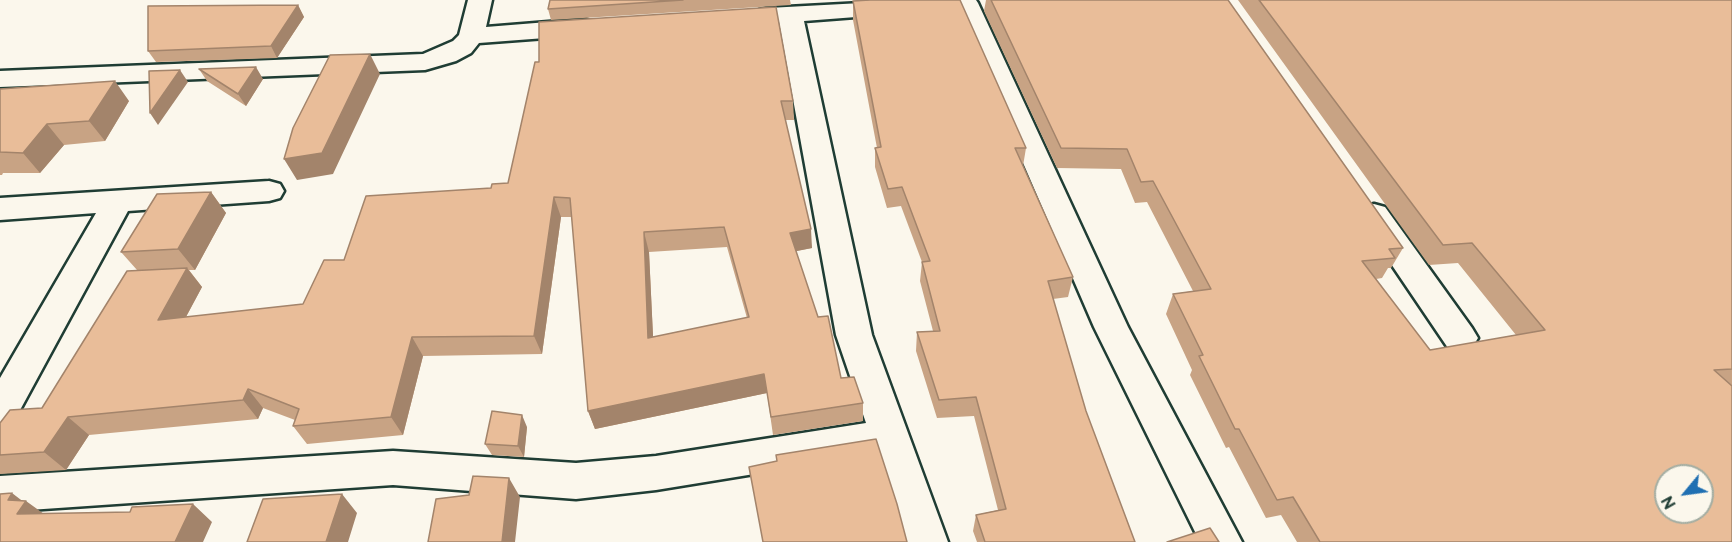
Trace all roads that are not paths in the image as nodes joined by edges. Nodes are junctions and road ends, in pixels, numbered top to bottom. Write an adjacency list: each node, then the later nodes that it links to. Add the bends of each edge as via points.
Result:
1 (480, 0): 6 (street)
2 (954, 4): 3 (street); 17 (street)
3 (790, 14): 4 (street); 14 (street, via 854,335)
4 (744, 17)
5 (603, 25): 6 (street)
6 (471, 36): 7 (street, via 462,47 425,62)
7 (0, 79)
8 (269, 191): 10 (street)
9 (1359, 193): 12 (street)
10 (117, 203): 11 (street); 13 (street)
11 (0, 209)
12 (1460, 338)
13 (0, 412)
14 (889, 436): 15 (street, via 576,481 393,468); 16 (street)
15 (0, 494)
16 (927, 542)
17 (1221, 542)

